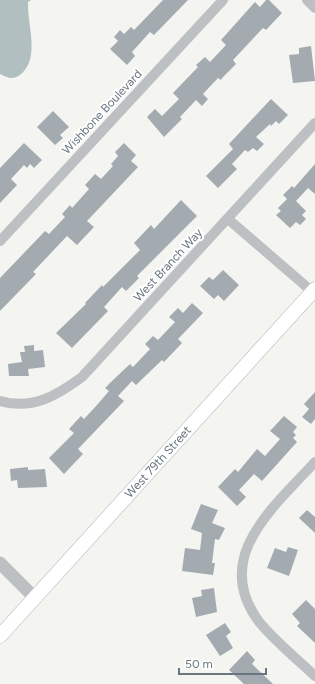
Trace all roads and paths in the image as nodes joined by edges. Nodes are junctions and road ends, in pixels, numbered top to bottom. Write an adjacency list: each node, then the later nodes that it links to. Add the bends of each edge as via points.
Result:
1 (223, 0): 6 (street, Wishbone Boulevard)
2 (307, 0): 3 (street)
3 (315, 8)
4 (315, 123): 5 (street, West Branch Way)
5 (228, 219): 7 (street); 8 (street, West Branch Way, via 82,377 55,397 25,404)
6 (0, 241)
7 (314, 291): 11 (main road, West 79th Street)
8 (0, 401)
9 (315, 462): 13 (street, via 254,531 244,556 243,578 249,604 260,622)
10 (0, 563): 11 (street)
11 (35, 598): 12 (main road, West 79th Street)
12 (0, 636)
13 (315, 676)

